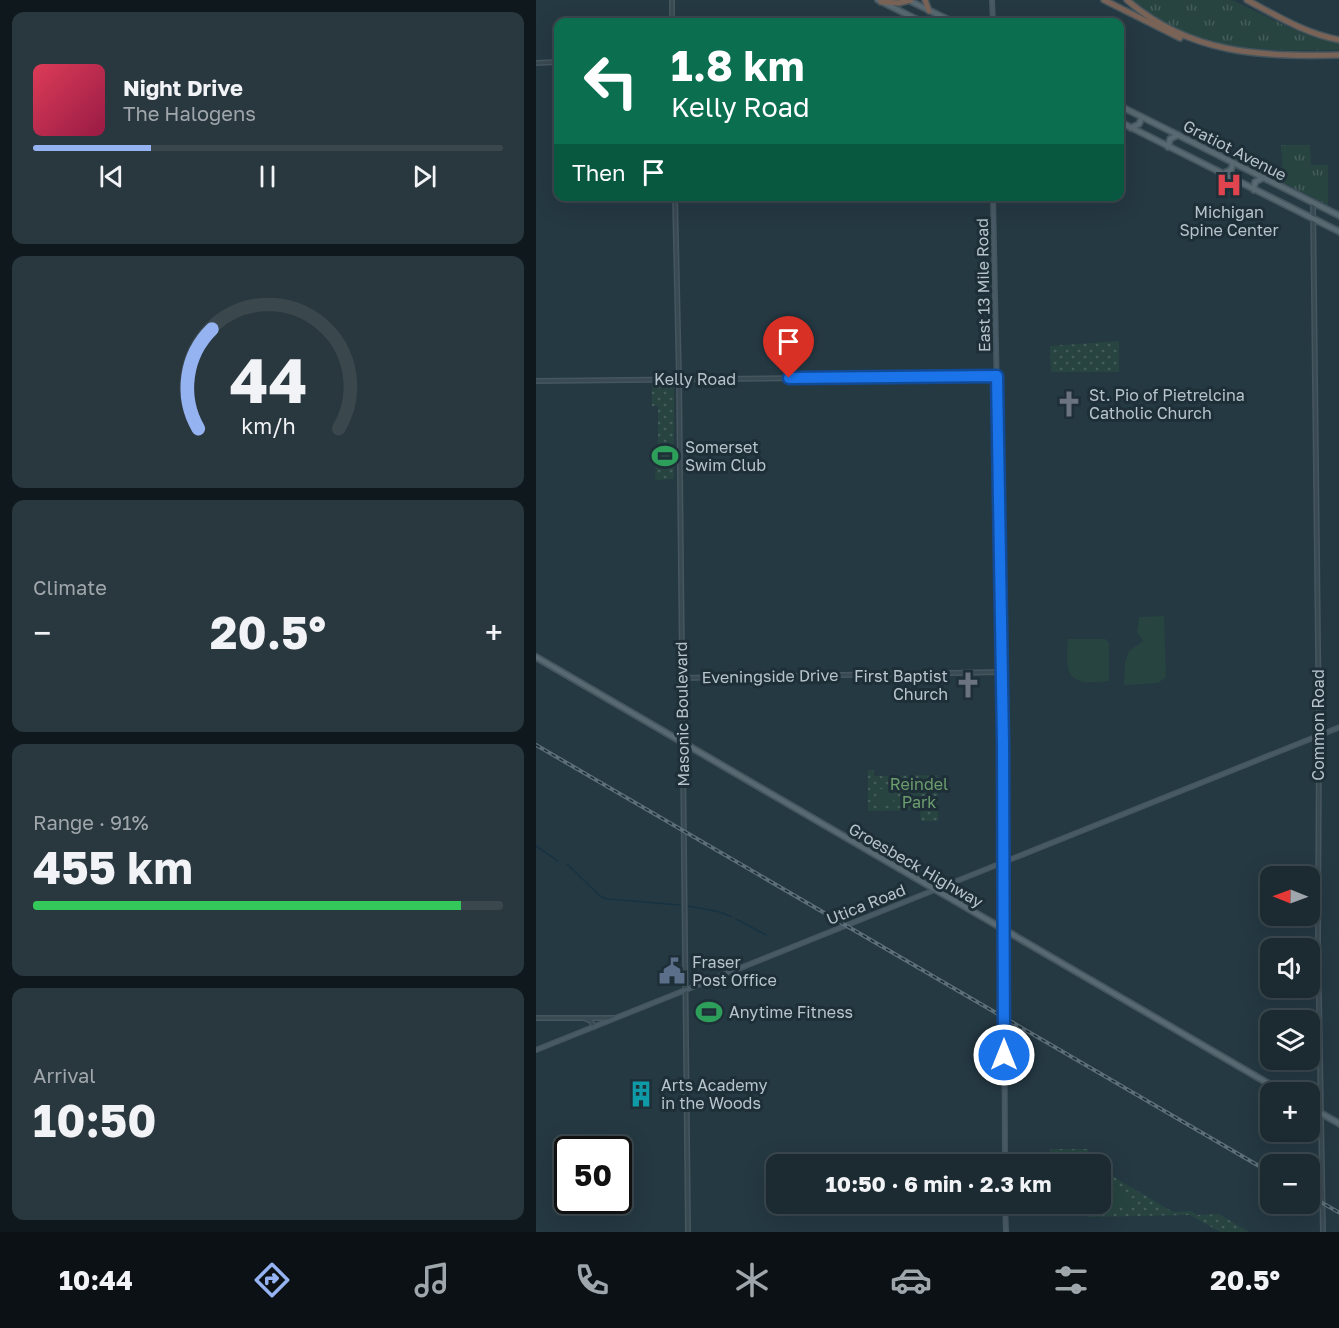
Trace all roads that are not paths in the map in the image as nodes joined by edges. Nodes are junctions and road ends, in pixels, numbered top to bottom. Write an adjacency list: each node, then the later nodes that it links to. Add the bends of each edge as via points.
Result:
1 (672, 0): 10 (street)
2 (910, 0): 8 (highway); 9 (main road)
3 (925, 0): 9 (highway)
4 (992, 0): 13 (main road)
5 (1104, 0): 15 (highway, via 1186,41 1226,53)
6 (1127, 0): 15 (highway, via 1179,34 1212,46)
7 (1247, 0): 14 (highway, via 1294,25)
8 (880, 1): 11 (main road)
9 (929, 11): 12 (main road)
10 (672, 18)
11 (914, 18)
12 (938, 18)
13 (993, 18)
14 (1340, 40)
15 (1256, 54): 16 (highway)
16 (1340, 55)
17 (554, 62): 18 (street)
18 (536, 63)
19 (1124, 108): 20 (main road, Gratiot Avenue)
20 (1142, 117): 22 (main road); 23 (main road, Gratiot Avenue)
21 (1124, 124): 22 (main road, Gratiot Avenue)
22 (1131, 128): 24 (main road, Gratiot Avenue)
23 (1178, 135): 24 (main road, via 1170,139); 25 (main road, Gratiot Avenue)
24 (1168, 147): 26 (main road, Gratiot Avenue)
25 (1232, 163): 26 (main road, via 1231,170); 27 (main road, Gratiot Avenue)
26 (1222, 174): 28 (main road, Gratiot Avenue)
27 (1263, 178): 28 (main road, via 1255,182); 31 (main road, Gratiot Avenue)
28 (1254, 190): 33 (main road, Gratiot Avenue)
29 (675, 201): 36 (street, Masonic Boulevard)
30 (993, 201): 35 (main road, East 13 Mile Road)
31 (1313, 202): 32 (main road, Gratiot Avenue); 33 (street, Common Road)
32 (1340, 216)
33 (1312, 219): 34 (main road, Gratiot Avenue); 42 (street, Common Road)
34 (1340, 232)
35 (997, 376): 36 (street, Kelly Road); 39 (main road, East 13 Mile Road)
36 (678, 379): 37 (street, Kelly Road); 40 (street, Masonic Boulevard)
37 (536, 381)
38 (536, 657): 43 (main road, Groesbeck Highway)
39 (1002, 672): 40 (street, Eveningside Drive); 44 (main road, East 13 Mile Road)
40 (681, 678): 43 (street, Masonic Boulevard)
41 (1340, 727): 42 (main road, Utica Road)
42 (1319, 735): 44 (main road, Utica Road); 54 (street, Common Road)
43 (682, 742): 45 (main road, Groesbeck Highway); 47 (street, Masonic Boulevard)
44 (1004, 862): 45 (main road, Utica Road); 46 (main road, East 13 Mile Road)
45 (935, 890): 46 (main road, Groesbeck Highway); 47 (main road, Utica Road)
46 (1004, 930): 53 (main road, Groesbeck Highway); 56 (main road, East 13 Mile Road)
47 (685, 990): 50 (main road, Utica Road); 58 (street, Masonic Boulevard)
48 (536, 1018): 49 (street)
49 (584, 1018): 50 (street); 51 (street)
50 (615, 1018): 51 (main road, Utica Road)
51 (594, 1027): 52 (main road, Utica Road)
52 (536, 1050)
53 (1266, 1082)
54 (1322, 1114): 55 (main road); 60 (street, Common Road)
55 (1340, 1124)
56 (1005, 1154)
57 (1005, 1214): 59 (main road)
58 (688, 1232)
59 (1006, 1232)
60 (1324, 1232)

